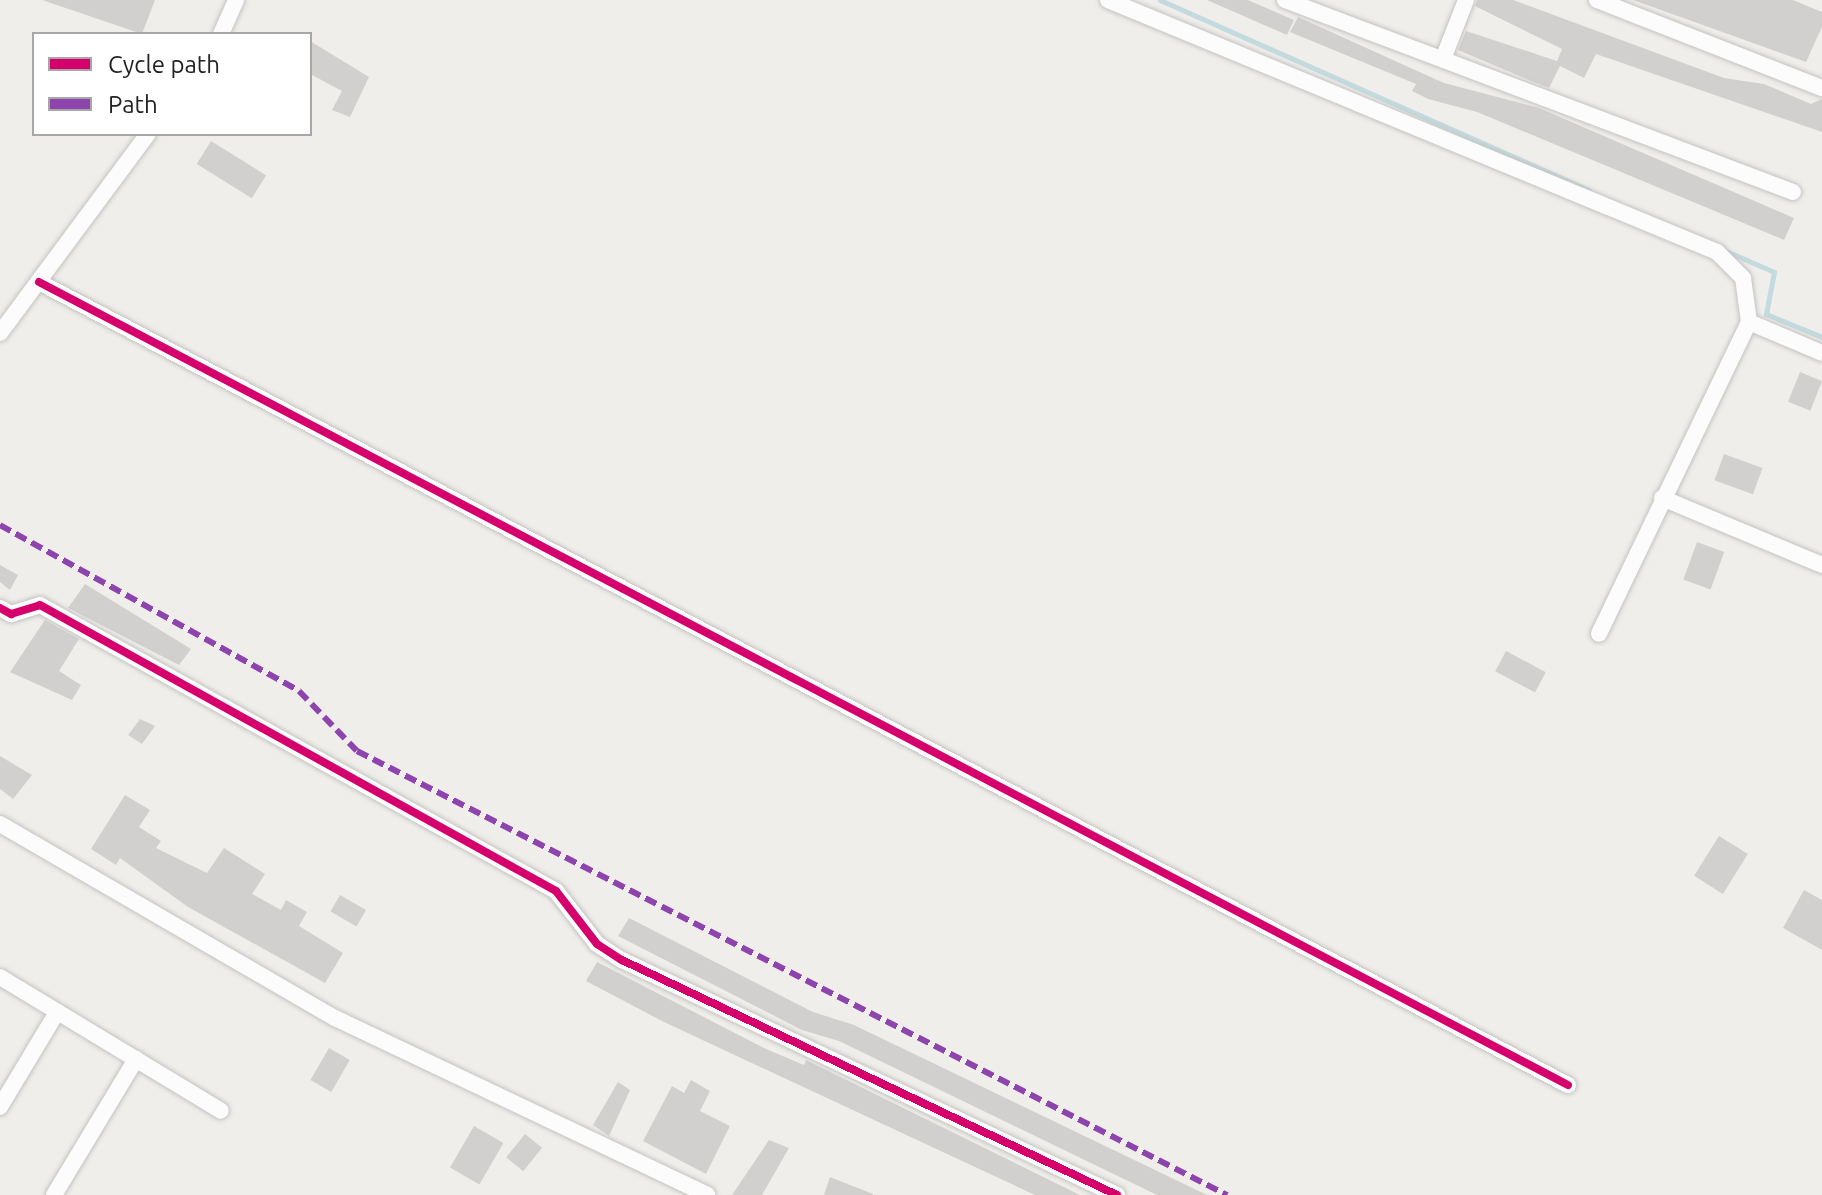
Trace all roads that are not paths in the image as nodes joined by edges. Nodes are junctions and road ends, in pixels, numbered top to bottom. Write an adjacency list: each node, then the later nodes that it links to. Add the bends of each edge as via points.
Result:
1 (236, 0): 6 (street)
2 (1108, 0): 12 (street, via 1717,252 1743,278)
3 (1285, 0): 7 (street)
4 (1466, 0): 7 (street)
5 (1597, 0): 8 (street)
6 (222, 32)
7 (1443, 59): 10 (street)
8 (1822, 88)
9 (147, 136): 11 (street)
10 (1793, 192)
11 (39, 282): 13 (street); 23 (street)
12 (1749, 322): 14 (street); 15 (street)
13 (0, 333)
14 (1822, 353)
15 (1662, 498): 16 (street); 18 (street)
16 (1822, 565)
17 (0, 608): 28 (street, via 11,614 40,605 556,891 597,944 622,960)
18 (1599, 634)
19 (0, 824): 27 (street, via 335,1018)
20 (0, 977): 21 (street)
21 (57, 1012): 22 (street); 24 (street)
22 (136, 1059): 25 (street); 26 (street)
23 (1568, 1085)
24 (0, 1107)
25 (221, 1111)
26 (54, 1195)
27 (707, 1195)
28 (1117, 1195)

